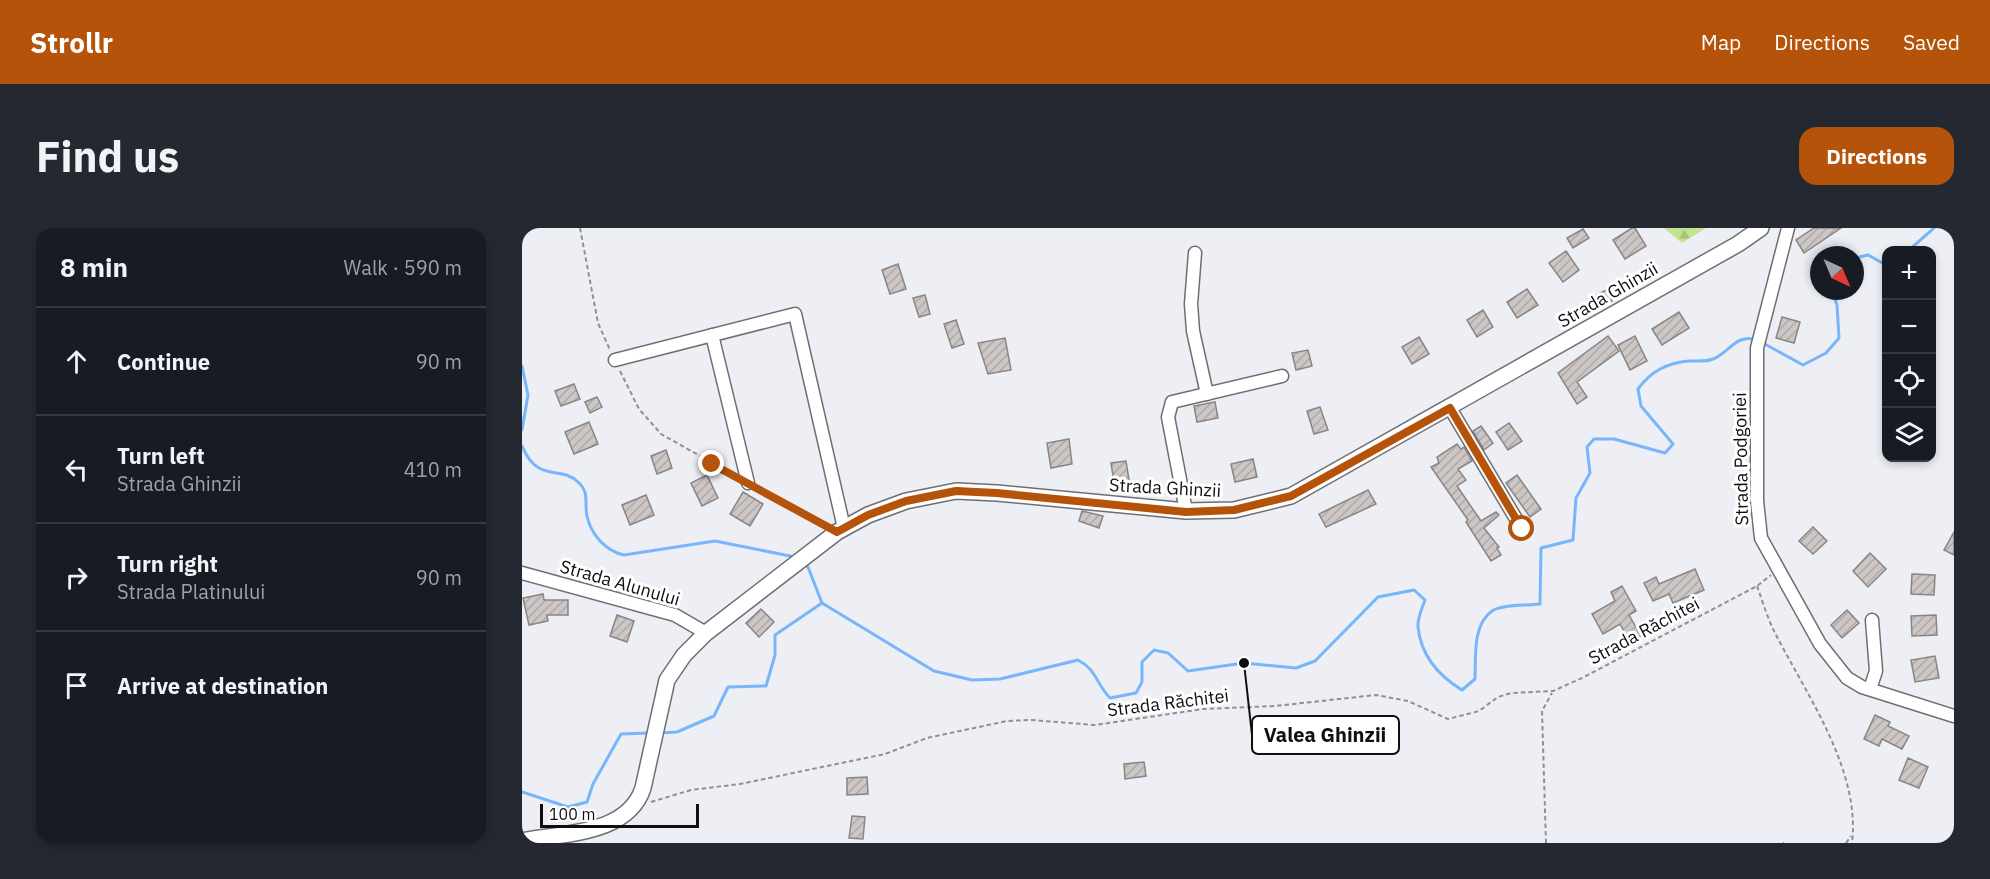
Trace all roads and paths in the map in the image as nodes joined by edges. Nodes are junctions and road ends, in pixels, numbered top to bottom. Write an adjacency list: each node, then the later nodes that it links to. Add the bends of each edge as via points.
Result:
1 (580, 228): 6 (path, via 598,322)
2 (1761, 228): 9 (street, Strada Ghinzii)
3 (1788, 228): 14 (street, Strada Podgoriei, via 1757,348 1757,501 1761,538)
4 (1195, 253): 8 (street, via 1193,331)
5 (712, 335): 6 (street); 10 (street); 13 (street, via 795,314)
6 (615, 360): 10 (path, via 639,409 661,434)
7 (1282, 376): 8 (street)
8 (1207, 394): 11 (street, via 1172,402 1168,409)
9 (1450, 408): 11 (street, Strada Ghinzii, via 1291,496 1234,510); 12 (street)
10 (748, 483): 13 (path)
11 (1186, 512): 13 (street, Strada Ghinzii, via 956,491 906,501)
12 (1522, 529)
13 (840, 530): 18 (street, Strada Ghinzii)
14 (1777, 571): 16 (path, Strada Răchitei); 19 (street, Strada Podgoriei, via 1838,669 1846,678)
15 (522, 573): 18 (street, Strada Alunului, via 675,615)
16 (1757, 586): 20 (path, Strada Răchitei); 23 (path, via 1772,627 1832,745 1853,806)
17 (1872, 620): 19 (street, via 1875,671)
18 (706, 633): 22 (street, Strada Ghinzii, via 667,680)
19 (1870, 689): 21 (street, Strada Podgoriei)
20 (1553, 691): 22 (path, Strada Răchitei, via 1511,693 1479,711 1448,719 1408,701 1376,695 1203,709 1095,725 1007,721 927,738 885,754 740,784 691,790 657,802); 26 (path, via 1542,711)
21 (1954, 716)
22 (640, 798): 24 (street, via 629,812 610,824)
23 (1853, 834): 27 (path); 28 (path)
24 (539, 840): 25 (street)
25 (522, 841)
26 (1546, 843)
27 (1846, 843)
28 (1852, 843)

